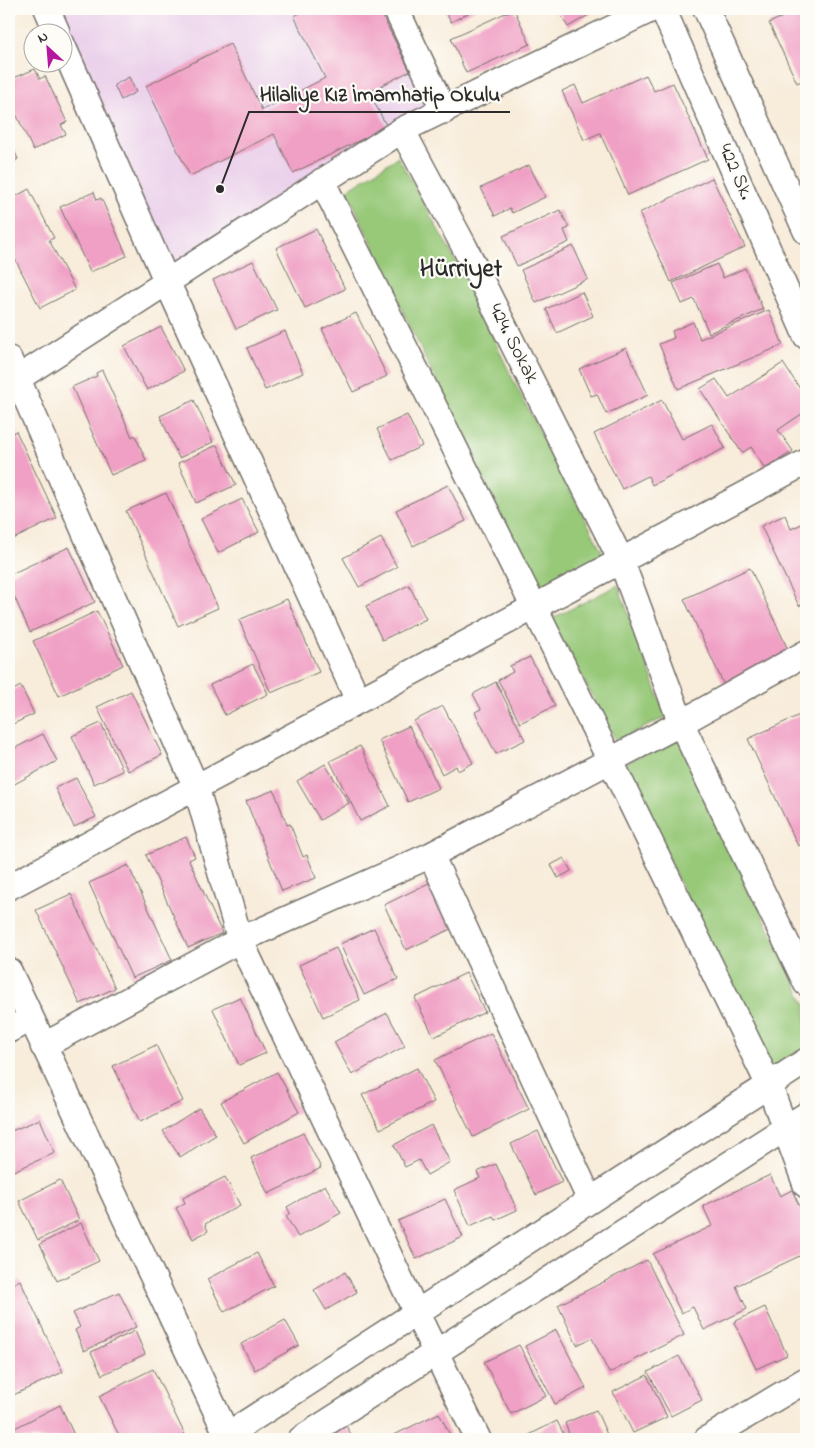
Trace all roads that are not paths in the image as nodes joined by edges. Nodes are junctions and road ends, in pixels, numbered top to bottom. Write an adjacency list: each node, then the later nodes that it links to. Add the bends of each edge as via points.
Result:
1 (47, 9): 6 (street)
2 (396, 9): 8 (street)
3 (652, 9): 8 (street)
4 (663, 9): 13 (street, 422 Sk.)
5 (706, 9): 11 (street, 422 Sk.)
6 (53, 22)
7 (72, 67): 12 (street)
8 (444, 111): 9 (street)
9 (402, 130): 10 (street); 16 (street, 424. Sokak)
10 (322, 181): 12 (street); 17 (street)
11 (806, 232)
12 (166, 282): 14 (street); 19 (street)
13 (806, 336)
14 (13, 369): 22 (street)
15 (806, 462): 16 (street)
16 (622, 560): 17 (street); 20 (street, 424. Sokak)
17 (533, 607): 19 (street); 21 (street)
18 (806, 653): 20 (street)
19 (358, 700): 22 (street)
20 (681, 723): 21 (street); 27 (street, 424. Sokak)
21 (610, 760): 23 (street); 31 (street)
22 (196, 787): 24 (street); 25 (street)
23 (431, 856): 25 (street); 35 (street)
24 (9, 887)
25 (240, 940): 29 (street); 36 (street)
26 (9, 971): 28 (street)
27 (806, 983)
28 (20, 1024): 29 (street)
29 (43, 1046): 39 (street)
30 (806, 1061): 31 (street)
31 (769, 1085): 33 (street); 35 (street)
32 (806, 1115): 33 (street)
33 (785, 1128): 34 (street); 37 (street)
34 (806, 1184)
35 (590, 1200): 36 (street)
36 (416, 1312): 37 (street); 39 (street)
37 (436, 1352): 40 (street); 41 (street)
38 (806, 1380): 42 (street)
39 (225, 1438)
40 (301, 1439)
41 (478, 1439)
42 (708, 1439)

